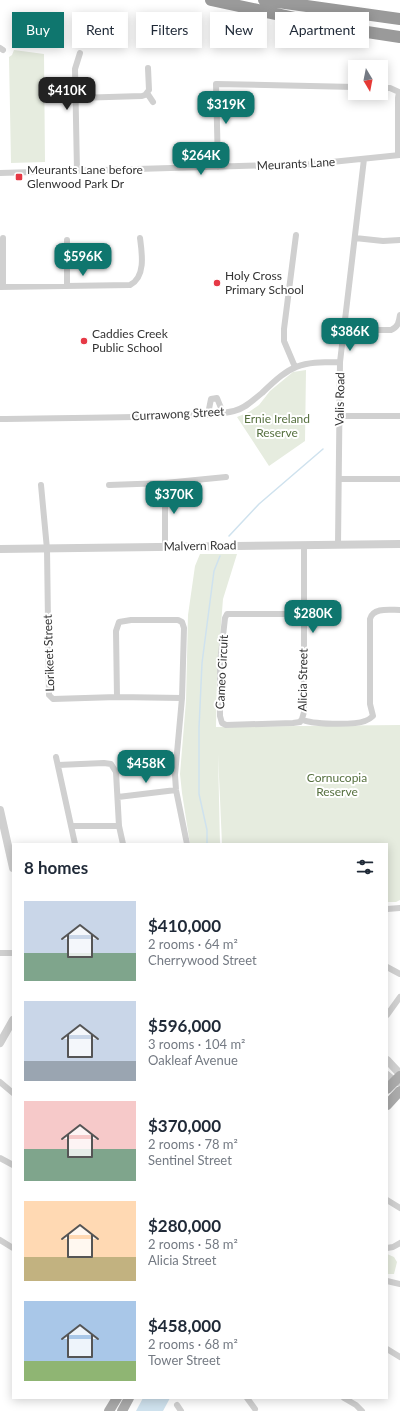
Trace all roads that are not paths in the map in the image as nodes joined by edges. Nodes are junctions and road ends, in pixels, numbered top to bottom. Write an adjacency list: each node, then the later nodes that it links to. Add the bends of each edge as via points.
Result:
1 (211, 0): 4 (highway, via 341,28)
2 (264, 0): 3 (highway)
3 (400, 19)
4 (400, 37)
5 (80, 53): 11 (street, via 75,68)
6 (148, 68): 10 (street, via 150,85)
7 (348, 87): 15 (street, via 216,84)
8 (388, 88): 9 (street)
9 (399, 92): 13 (street)
10 (147, 93): 11 (street, via 142,96); 12 (street)
11 (76, 98): 16 (street)
12 (153, 102)
13 (399, 155): 14 (street, Meurants Lane)
14 (364, 159): 15 (street, Meurants Lane, via 312,164); 21 (street, Valis Road)
15 (218, 167): 16 (street, Meurants Lane)
16 (77, 171): 17 (street, Meurants Lane)
17 (0, 173)
18 (296, 235): 29 (street, via 284,328 284,341)
19 (2, 238): 25 (street)
20 (140, 238): 24 (street, via 140,273 132,284)
21 (355, 238): 23 (street); 27 (street, Valis Road)
22 (67, 240): 24 (street)
23 (400, 240)
24 (67, 286): 25 (street)
25 (2, 287)
26 (400, 315): 27 (street, via 398,325 391,330)
27 (344, 330): 28 (street, Valis Road)
28 (340, 362): 29 (street, Currawong Street, via 307,363); 32 (street, Valis Road)
29 (295, 367): 30 (street, Currawong Street, via 285,372 245,407)
30 (223, 413): 31 (street, Currawong Street); 31 (street, via 219,401 214,398 211,399)
31 (208, 414): 34 (street, Currawong Street)
32 (339, 416): 33 (street); 37 (street, Valis Road)
33 (400, 416)
34 (0, 419)
35 (226, 477): 38 (street)
36 (400, 478): 37 (street)
37 (339, 479): 43 (street, Valis Road)
38 (165, 483): 40 (street); 44 (street)
39 (41, 485): 46 (street)
40 (109, 485)
41 (400, 544): 43 (street, Malvern Road)
42 (304, 545): 43 (street, Malvern Road); 44 (street, Malvern Road); 48 (street, Alicia Street)
43 (338, 545)
44 (165, 547): 46 (street, Malvern Road)
45 (0, 549): 46 (street, Malvern Road)
46 (47, 549): 49 (street, Lorikeet Street, via 50,695 53,699)
47 (400, 610): 51 (street, via 378,611 370,619 370,704 373,716 365,721 347,723 310,722)
48 (304, 614): 51 (street, Alicia Street); 51 (street, Cameo Circuit, via 227,614 220,663 222,723 293,723)
49 (117, 697): 50 (street, Lorikeet Street); 50 (street, via 116,631 119,622 178,620 184,628)
50 (182, 698): 54 (street)
51 (302, 719)
52 (56, 757): 53 (street)
53 (58, 765): 55 (street, via 111,764 116,772); 57 (street)
54 (176, 790): 55 (street); 61 (street)
55 (118, 797): 58 (street)
56 (0, 815): 62 (street)
57 (71, 826): 58 (street); 59 (street)
58 (119, 826): 60 (street)
59 (75, 843)
60 (123, 843)
61 (186, 843)
62 (12, 864)
63 (400, 908): 64 (street)
64 (388, 909)
65 (0, 953): 66 (street)
66 (12, 953)
67 (388, 968): 68 (street)
68 (400, 974)
69 (400, 997): 70 (street)
70 (388, 1014)
71 (12, 1022): 72 (street)
72 (0, 1043)
73 (388, 1062): 74 (street)
74 (395, 1080)
75 (0, 1082): 76 (street)
76 (12, 1092)
77 (400, 1092): 78 (main road)
78 (388, 1104)
79 (0, 1158): 80 (street)
80 (12, 1164)
81 (388, 1201): 82 (street)
82 (400, 1208)
83 (0, 1240): 85 (street)
84 (400, 1243): 86 (street)
85 (12, 1247)
86 (388, 1248)
87 (388, 1281): 88 (street)
88 (400, 1284)
89 (388, 1350): 90 (street)
90 (400, 1356)
91 (116, 1399): 97 (main road)
92 (128, 1399): 98 (main road)
93 (248, 1399): 96 (street)
94 (346, 1399): 100 (street)
95 (177, 1405): 99 (street)
96 (255, 1409)
97 (110, 1411)
98 (122, 1411)
99 (181, 1411)
100 (362, 1411)

